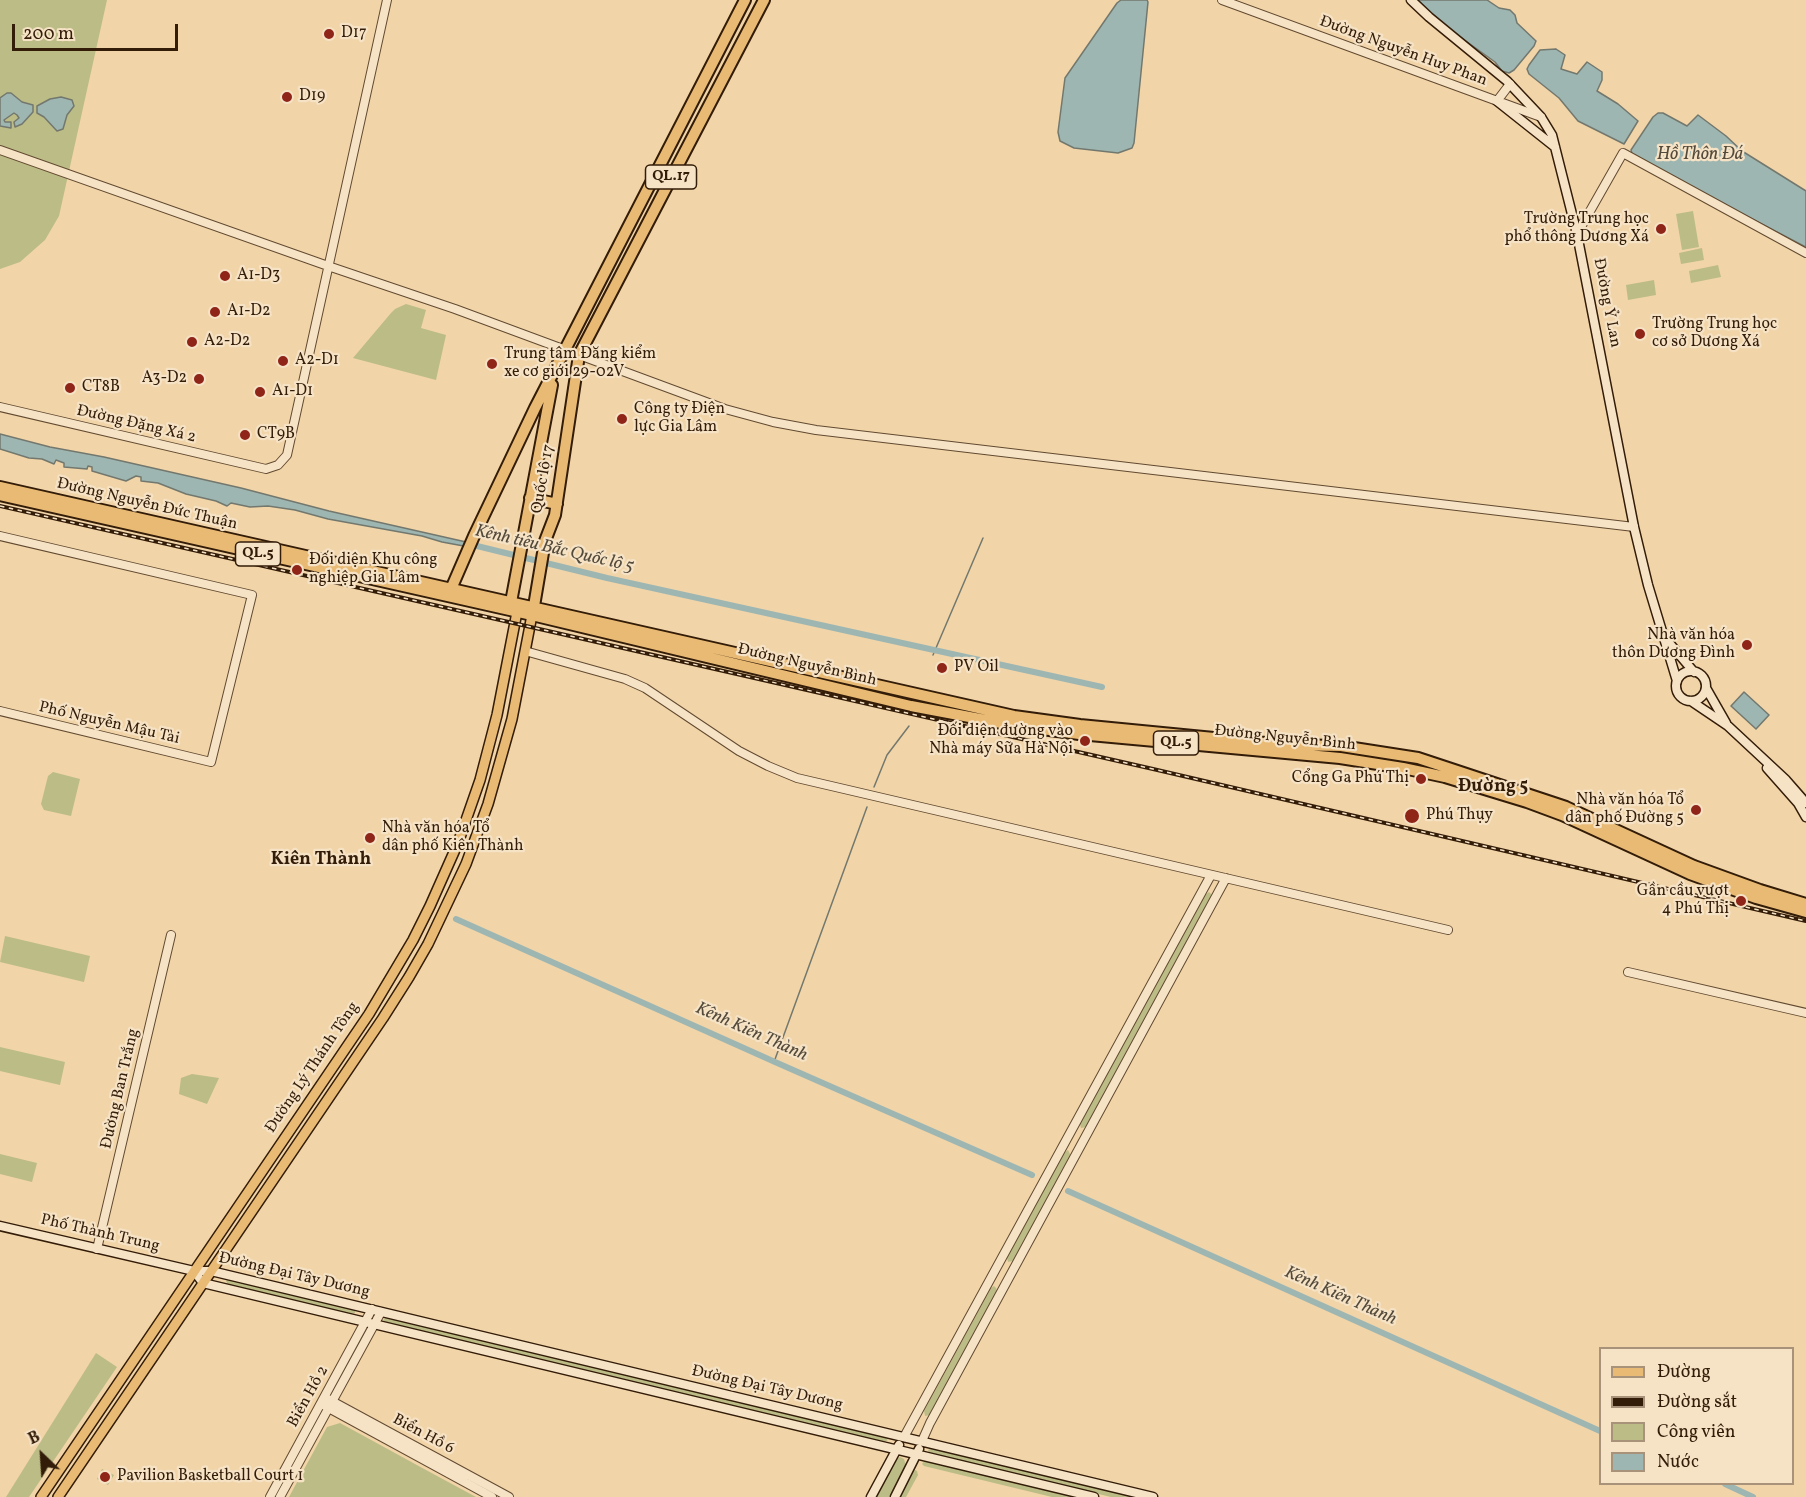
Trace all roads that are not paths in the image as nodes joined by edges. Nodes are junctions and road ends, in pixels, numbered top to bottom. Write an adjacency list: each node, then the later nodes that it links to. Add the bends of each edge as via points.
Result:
1 (387, 0): 15 (street)
2 (746, 0): 9 (highway, QL.17)
3 (764, 0): 10 (highway, QL.17)
4 (1222, 0): 7 (street, Đường Nguyễn Huy Phan)
5 (1411, 0): 6 (main road, Đường Ỷ Lan)
6 (1510, 84): 7 (street); 8 (main road, Đường Ỷ Lan)
7 (1497, 101): 8 (street, Đường Nguyễn Huy Phan); 11 (main road)
8 (1541, 117): 11 (main road, Đường Ỷ Lan)
9 (679, 129): 10 (highway); 16 (highway, QL.17)
10 (693, 136): 17 (highway, QL.17)
11 (1556, 148): 13 (main road, Đường Ỷ Lan)
12 (0, 150): 15 (street)
13 (1577, 234): 14 (street, via 1623,153); 24 (main road, Đường Ỷ Lan)
14 (1806, 253)
15 (328, 266): 16 (street); 19 (street, Đường Đặng Xá 2, via 286,455 278,465 266,469)
16 (565, 349): 17 (street); 18 (highway, QL.17)
17 (579, 355): 23 (highway, Quốc lộ 17 / QL.17); 24 (street, via 726,409 816,430)
18 (555, 370): 22 (highway, Quốc lộ 17 / QL.17); 26 (highway, QL.17)
19 (0, 407)
20 (0, 487): 26 (highway, Đường Nguyễn Đức Thuận / QL.5)
21 (0, 495): 27 (highway, Đường Nguyễn Đức Thuận / QL.5)
22 (530, 498): 23 (highway); 27 (highway, Quốc lộ 17 / QL.17)
23 (557, 504): 28 (highway, Quốc lộ 17 / QL.17, via 545,541)
24 (1634, 527): 29 (main road, Đường Ỷ Lan)
25 (0, 536): 37 (street, Phố Nguyễn Mậu Tài, via 252,595 211,762)
26 (451, 589): 27 (highway, Đường Nguyễn Đức Thuận / QL.5)
27 (514, 607): 28 (highway, Đường Nguyễn Đức Thuận / QL.5); 39 (main road, Đường Lý Thánh Tông)
28 (533, 611): 30 (main road, Đường Lý Thánh Tông); 34 (highway, Đường Nguyễn Bình / QL.5); 36 (highway, Đường Nguyễn Bình / QL.5)
29 (1662, 635): 31 (main road, Đường Ỷ Lan); 32 (main road, Đường Ỷ Lan)
30 (525, 651): 40 (main road, Đường Lý Thánh Tông); 45 (street, via 645,688 739,751 797,778)
31 (1694, 672): 32 (main road, via 1684,673); 33 (main road, via 1703,678)
32 (1677, 681): 35 (main road, via 1679,695)
33 (1706, 688): 35 (main road, via 1701,697); 38 (main road)
34 (915, 694): 36 (highway); 47 (highway, Đường Nguyễn Bình / QL.5, via 1014,716 1080,725 1341,746 1418,758 1566,807 1694,866)
35 (1691, 701): 38 (main road)
36 (911, 706): 48 (highway, Đường Nguyễn Bình / QL.5, via 1079,734 1340,758 1445,777 1554,812 1690,874)
37 (0, 711)
38 (1728, 726): 41 (main road)
39 (494, 727): 40 (main road); 52 (main road, Đường Lý Thánh Tông, via 466,822 447,869 417,933)
40 (509, 730): 53 (main road, Đường Lý Thánh Tông, via 466,864 428,944)
41 (1750, 747): 42 (main road, via 1761,751); 43 (main road); 44 (main road)
42 (1806, 797)
43 (1806, 802)
44 (1806, 817)
45 (1211, 875): 46 (street); 55 (street)
46 (1226, 878): 49 (street); 56 (street)
47 (1806, 904)
48 (1806, 912)
49 (1448, 930)
50 (171, 935): 58 (street, Đường Ban Trắng)
51 (1628, 972): 54 (street)
52 (376, 1003): 53 (main road); 59 (main road, Đường Lý Thánh Tông)
53 (388, 1010): 60 (main road, Đường Lý Thánh Tông)
54 (1806, 1013)
55 (1069, 1136): 56 (street); 61 (street)
56 (1082, 1143): 62 (street)
57 (0, 1226): 58 (main road, Phố Thành Trung)
58 (97, 1249): 59 (main road, Phố Thành Trung)
59 (194, 1271): 60 (main road, Đường Đại Tây Dương); 63 (main road, Đường Đại Tây Dương); 71 (main road, Đường Lý Thánh Tông)
60 (212, 1271): 63 (main road, Đường Lý Thánh Tông); 64 (main road, Đường Đại Tây Dương)
61 (994, 1272): 62 (street); 67 (street)
62 (1008, 1280): 68 (street)
63 (203, 1283): 65 (main road, Đường Đại Tây Dương); 72 (main road, Đường Lý Thánh Tông)
64 (377, 1311): 65 (street, Biển Hồ 2); 67 (main road, Đường Đại Tây Dương)
65 (370, 1323): 66 (street, Biển Hồ 2); 69 (main road, Đường Đại Tây Dương)
66 (326, 1403): 73 (street, Biển Hồ 2); 74 (street, Biển Hồ 2); 75 (street, Biển Hồ 6); 76 (street, Biển Hồ 6)
67 (904, 1437): 68 (main road, Đường Đại Tây Dương); 69 (main road)
68 (922, 1442): 70 (main road); 80 (main road, Đường Đại Tây Dương)
69 (897, 1449): 70 (main road, Đường Đại Tây Dương); 77 (main road)
70 (917, 1454): 78 (main road); 79 (main road, Đường Đại Tây Dương)
71 (41, 1497)
72 (58, 1497)
73 (270, 1497)
74 (280, 1497)
75 (492, 1497)
76 (509, 1497)
77 (871, 1497)
78 (895, 1497)
79 (1094, 1497)
80 (1153, 1497)

